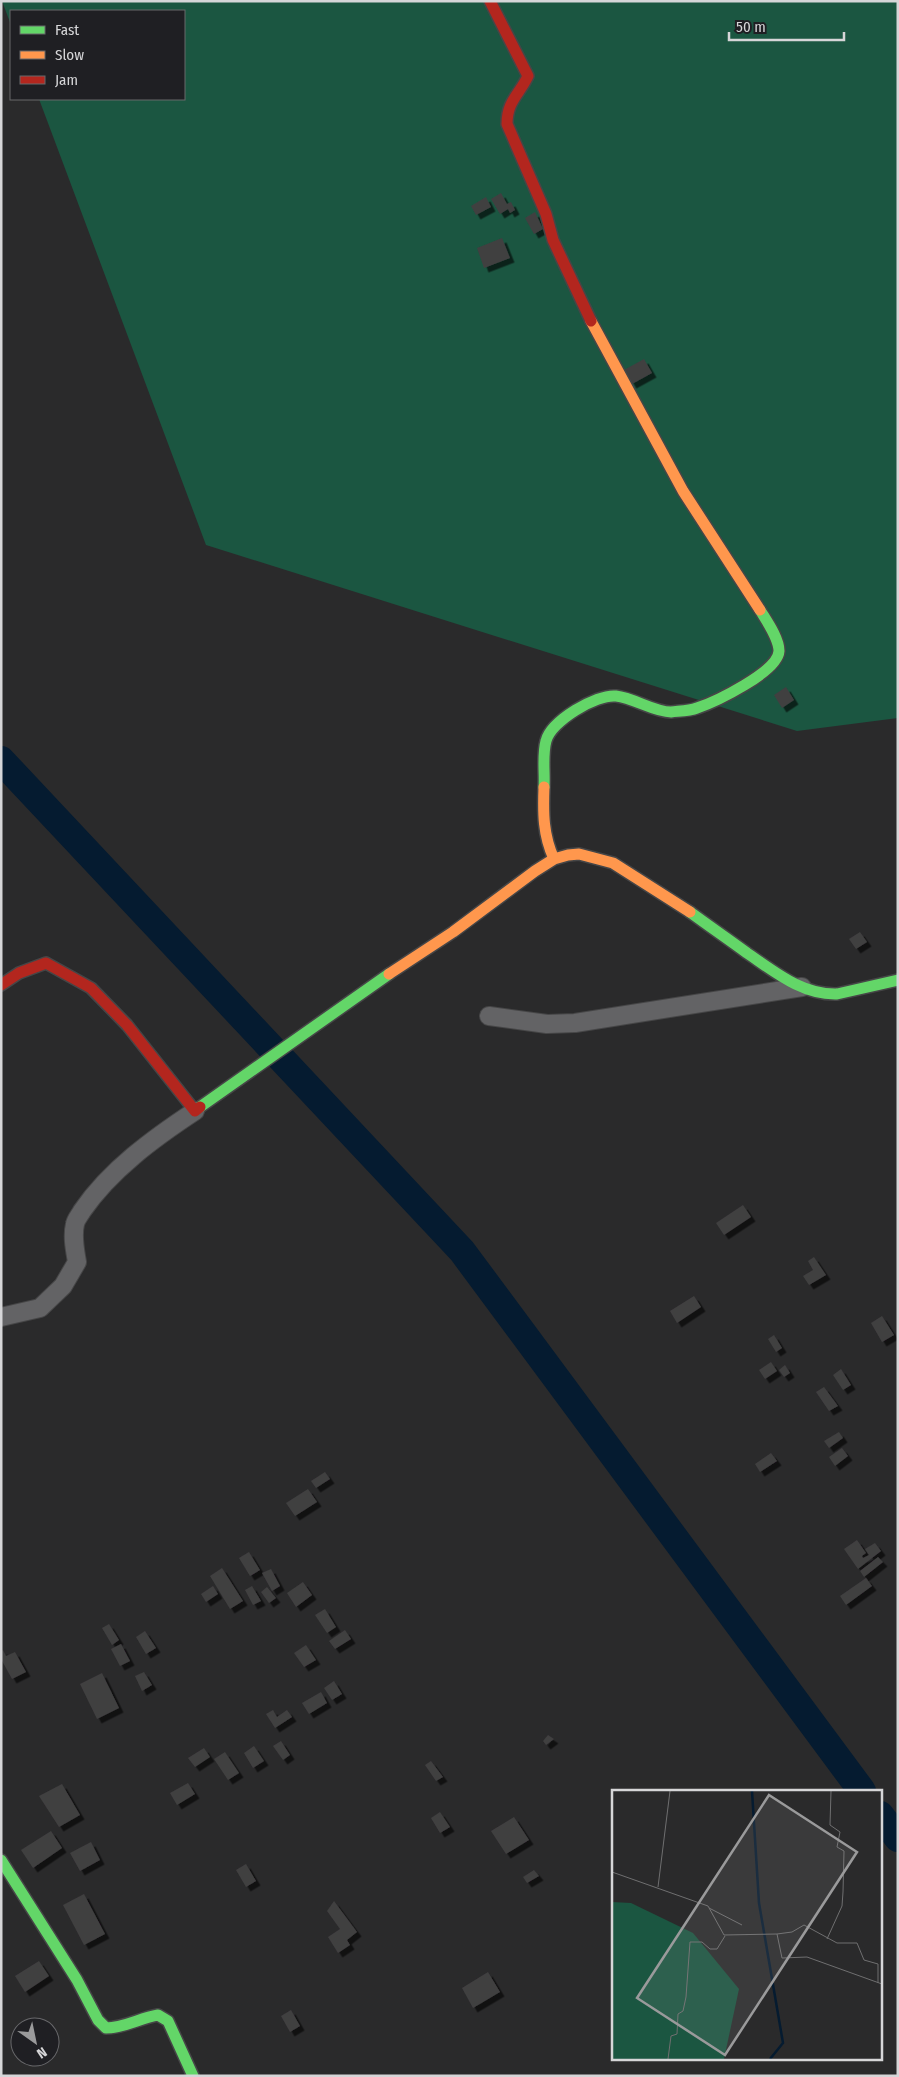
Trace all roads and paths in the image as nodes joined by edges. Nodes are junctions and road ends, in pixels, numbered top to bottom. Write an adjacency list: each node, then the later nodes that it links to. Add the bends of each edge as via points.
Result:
1 (490, 1): 2 (street, via 528,76 506,110 507,124 546,214 553,240 579,298 683,491 762,615 779,652 763,673 696,709 668,712 626,698 602,697 555,726 546,741 543,811 547,843)
2 (554, 859): 5 (street, via 579,854 612,863 683,907 786,980); 7 (street)
3 (898, 980): 5 (street, via 858,991 822,994)
4 (1, 984): 7 (street, via 46,963 91,988 127,1025)
5 (802, 987): 6 (street, via 575,1023 547,1024)
6 (489, 1016)
7 (195, 1111): 8 (street, via 130,1160 92,1197 75,1222 73,1239 77,1262 63,1286 40,1308)
8 (1, 1317)
9 (1, 1860): 10 (street, via 77,1980 98,2020 106,2028 117,2028 146,2016 158,2015 168,2021)
10 (193, 2076)

